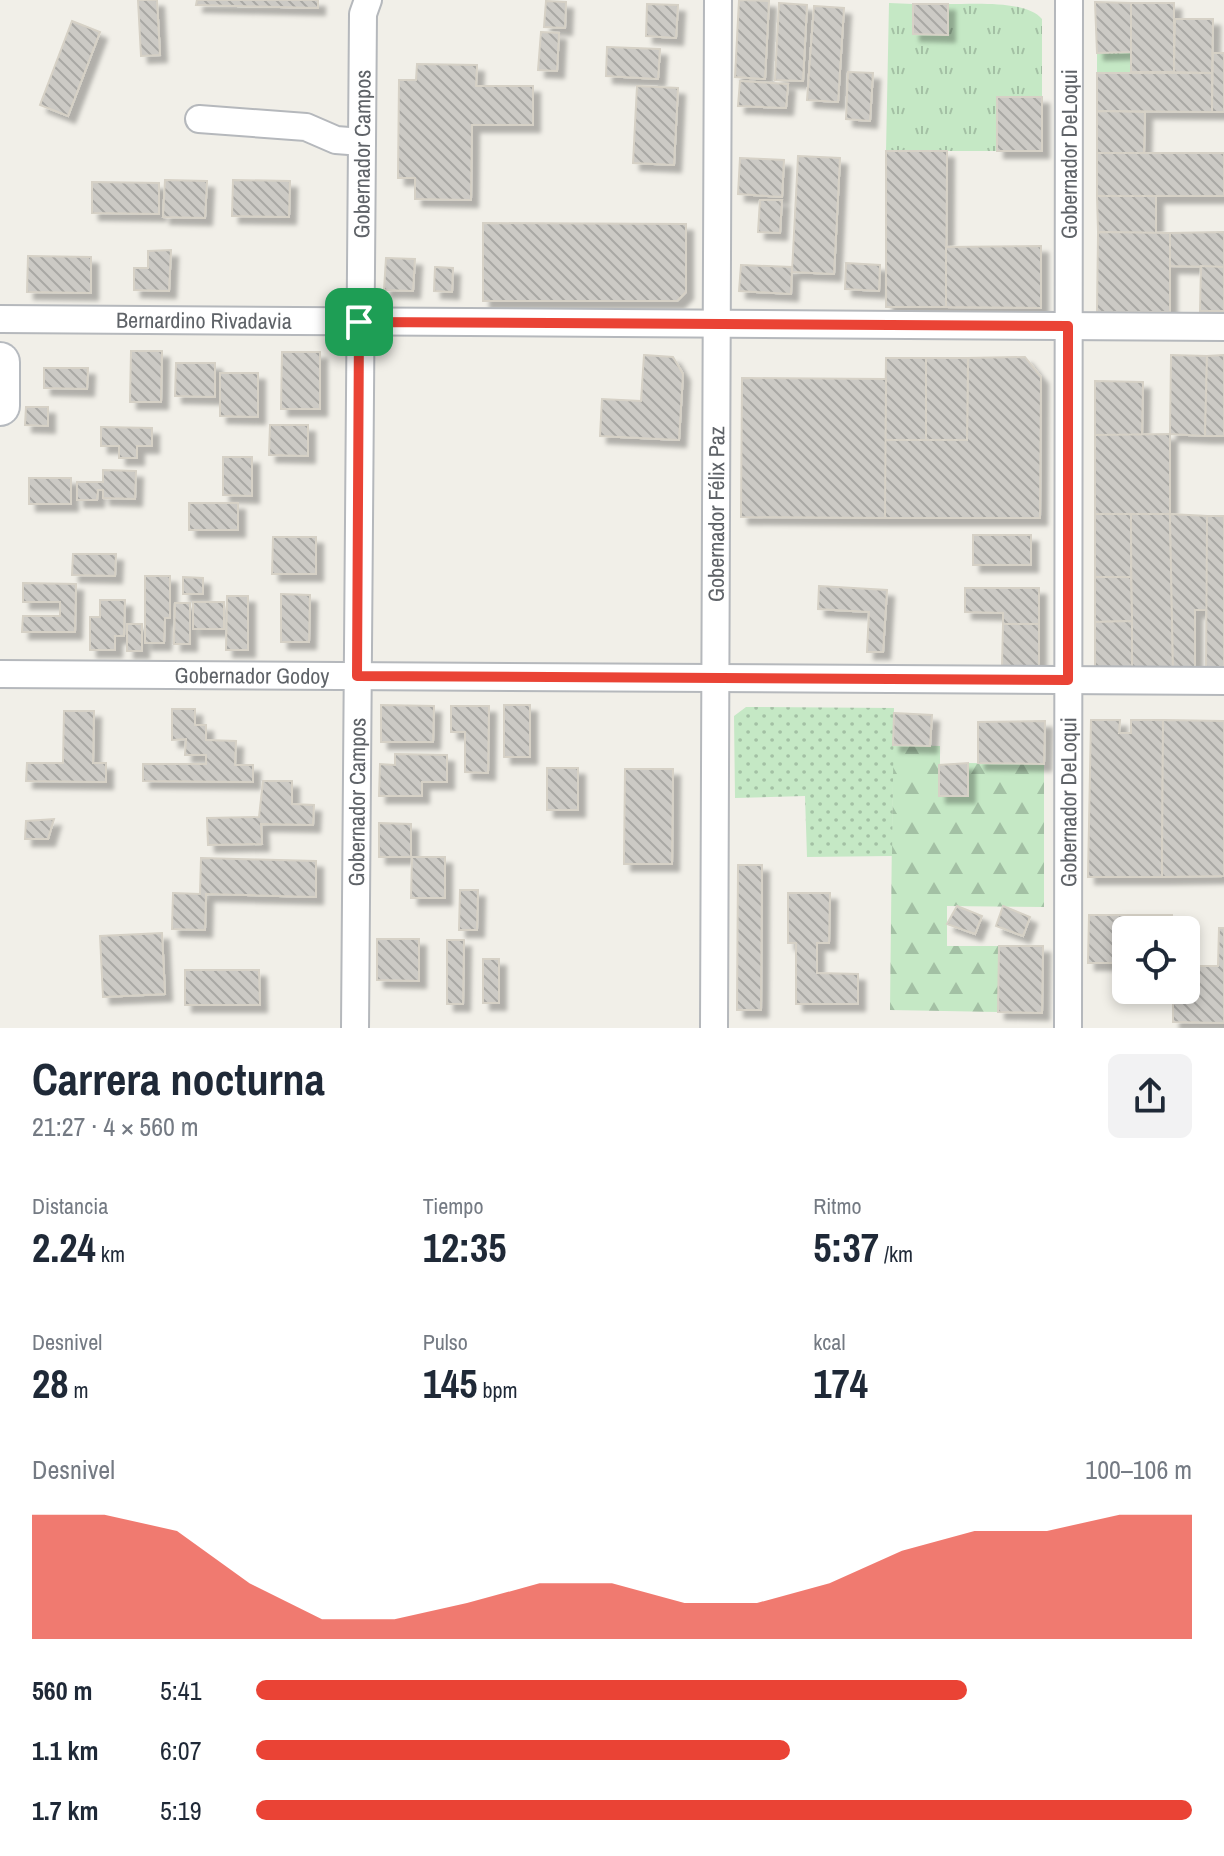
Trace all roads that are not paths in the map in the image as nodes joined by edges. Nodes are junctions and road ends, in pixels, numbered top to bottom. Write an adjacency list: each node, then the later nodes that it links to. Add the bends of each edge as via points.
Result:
1 (368, 0): 5 (street, Gobernador Campos, via 363,14)
2 (718, 0): 8 (street, Gobernador Félix Paz)
3 (1069, 0): 9 (street, Gobernador DeLoqui)
4 (199, 119): 5 (street, via 306,127 336,140)
5 (362, 142): 7 (street, Gobernador Campos)
6 (0, 319): 7 (street, Bernardino Rivadavia)
7 (359, 322): 8 (street, Bernardino Rivadavia); 14 (street, Gobernador Campos)
8 (717, 325): 9 (street, Bernardino Rivadavia); 15 (street, Gobernador Félix Paz)
9 (1068, 326): 10 (street, Bernardino Rivadavia); 16 (street, Gobernador DeLoqui)
10 (1224, 327)
11 (0, 362): 12 (main road)
12 (0, 406)
13 (0, 674): 14 (street, Gobernador Godoy)
14 (357, 676): 15 (street, Gobernador Godoy); 18 (street, Gobernador Campos)
15 (715, 678): 16 (street, Gobernador Godoy); 19 (street, Gobernador Félix Paz)
16 (1068, 680): 17 (street, Gobernador Godoy); 20 (street, Gobernador DeLoqui)
17 (1224, 681)
18 (355, 1028)
19 (714, 1028)
20 (1068, 1028)

